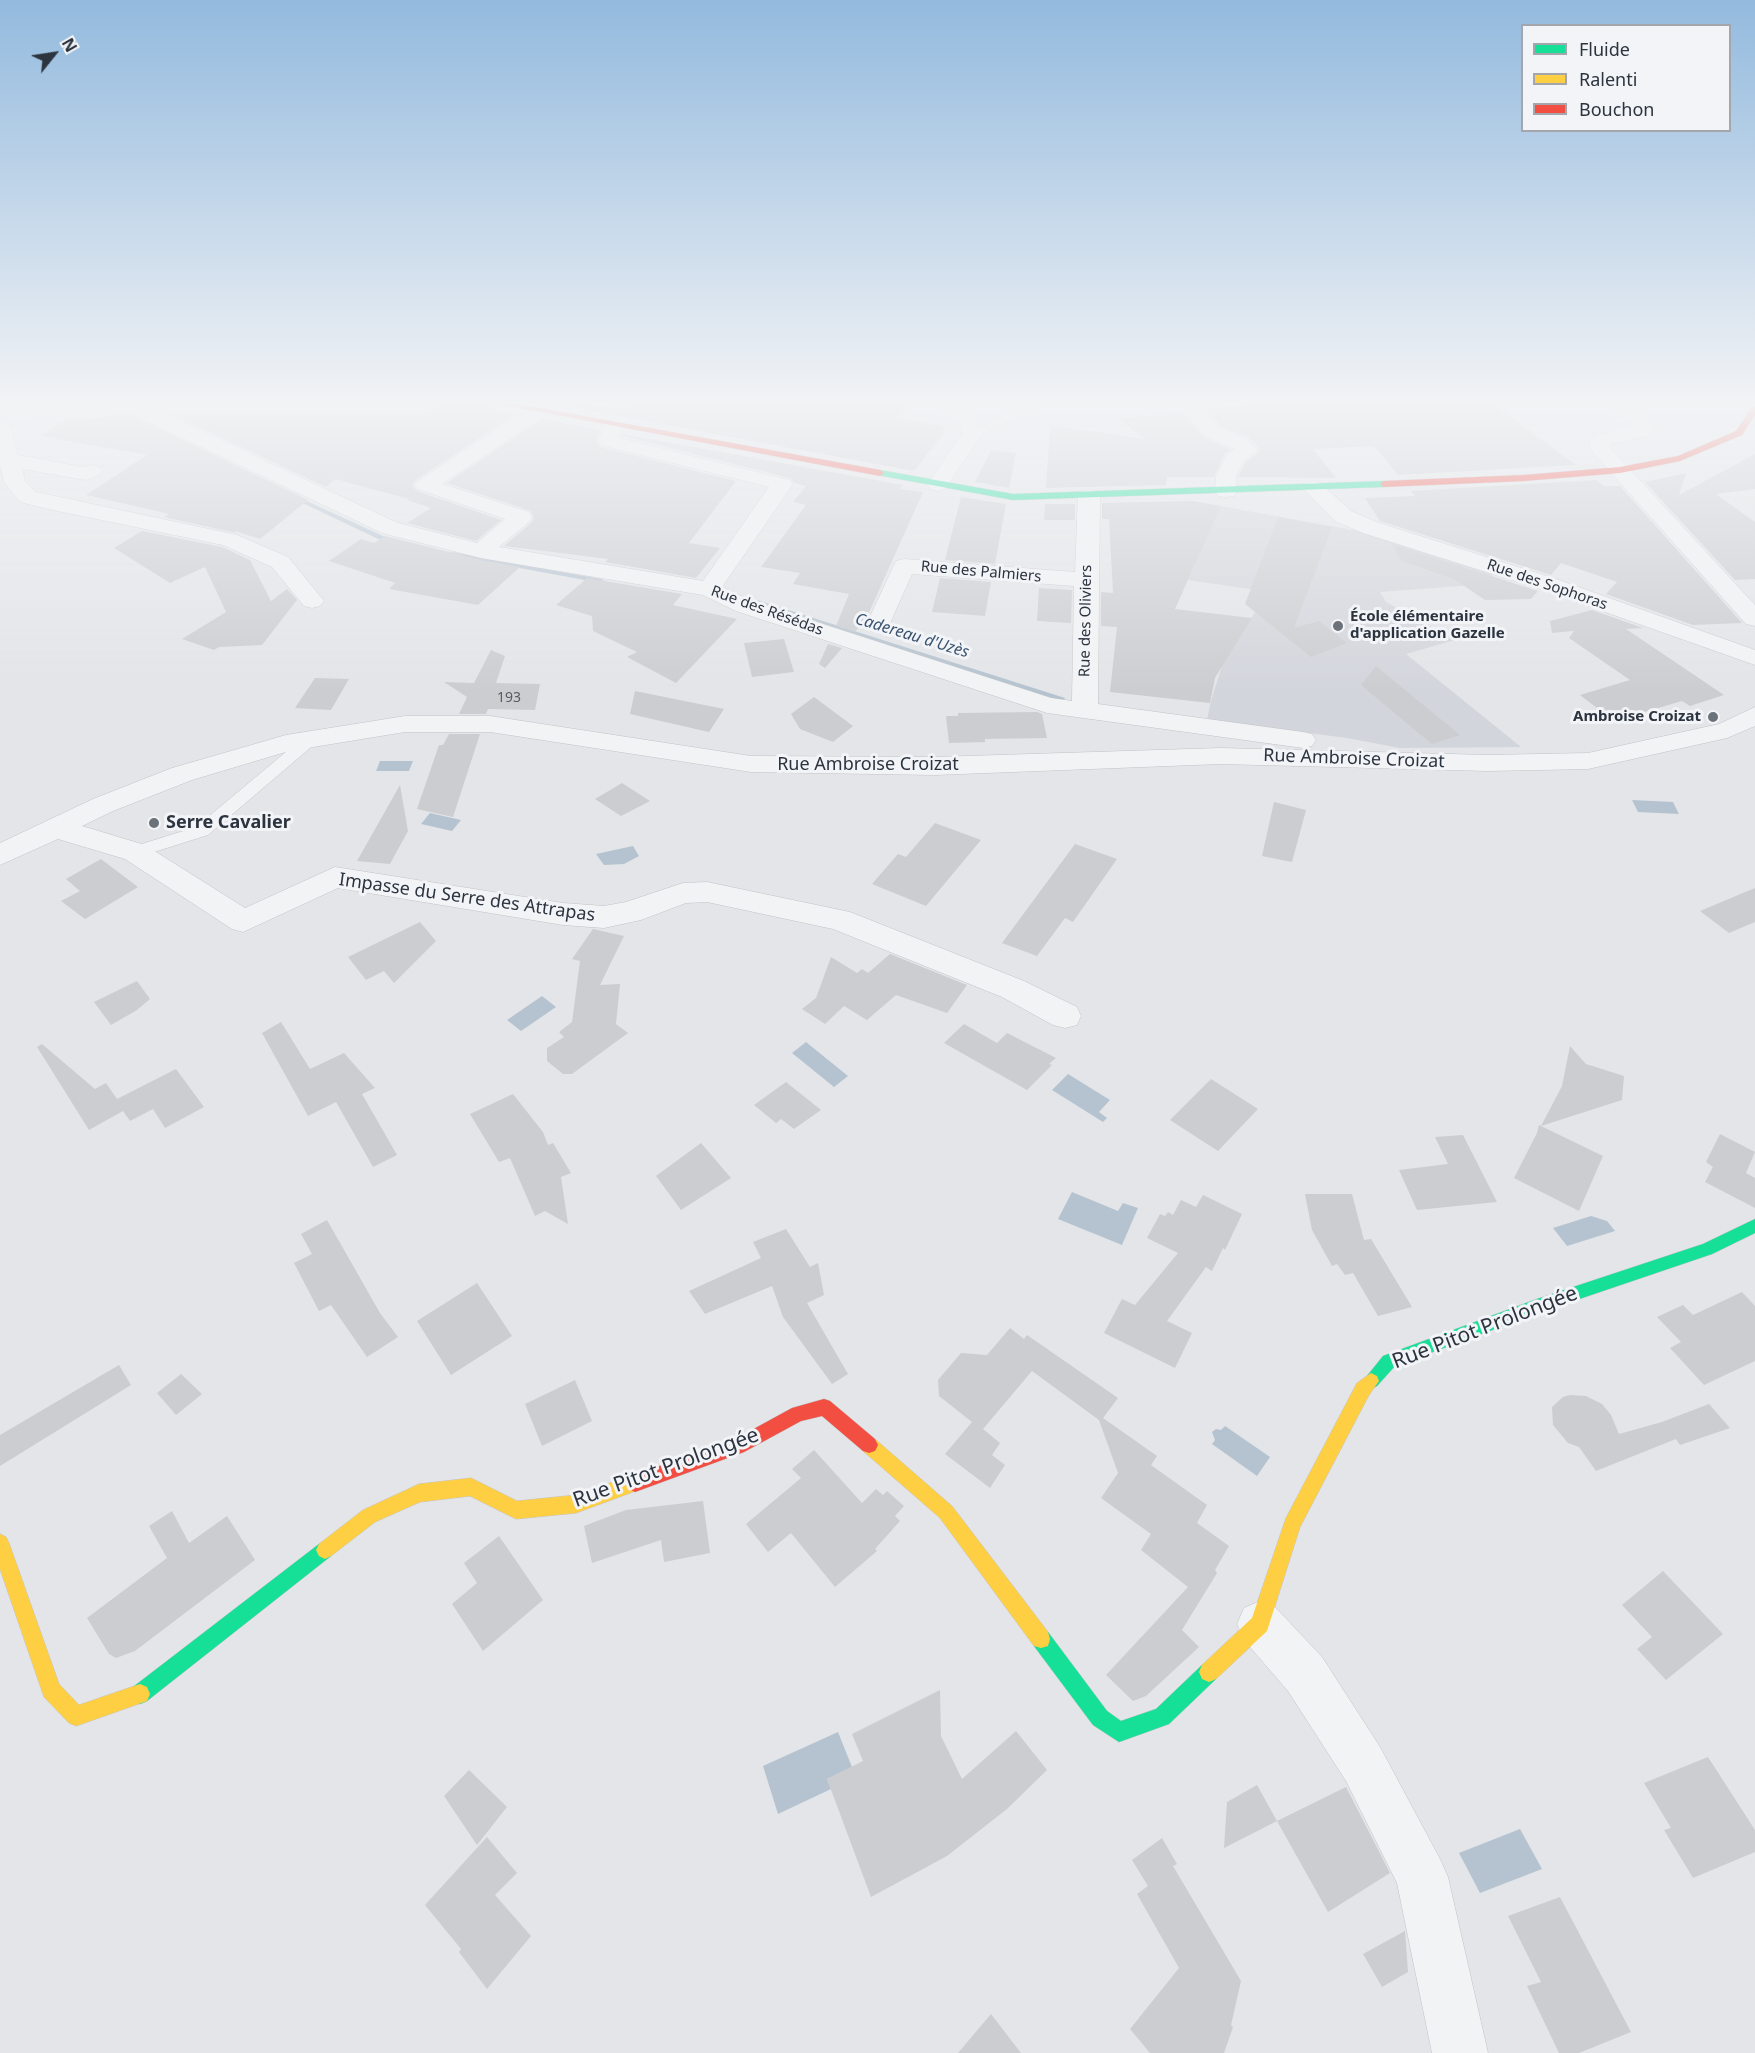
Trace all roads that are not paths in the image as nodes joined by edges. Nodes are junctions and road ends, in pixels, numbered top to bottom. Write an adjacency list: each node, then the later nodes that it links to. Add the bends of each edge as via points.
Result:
1 (39, 500): 11 (street, via 228,540 280,562)
2 (330, 500): 8 (street, Rue des Résédas, via 390,528)
3 (469, 500): 8 (street, via 521,517)
4 (771, 500): 10 (street)
5 (1089, 500): 9 (street, Rue des Oliviers)
6 (1327, 500): 14 (street, Rue des Sophoras, via 1344,516 1371,528 1548,584)
7 (1647, 500): 12 (street)
8 (481, 551): 10 (street, Rue des Résédas)
9 (1086, 580): 13 (street, Rue des Palmiers, via 904,566); 15 (street, Rue des Oliviers)
10 (709, 589): 15 (street, Rue des Résédas, via 744,606 1047,705)
11 (312, 601)
12 (1755, 619)
13 (878, 625)
14 (1755, 658)
15 (1085, 710): 18 (street, Rue des Résédas, via 1293,738 1344,747)
16 (1755, 715): 18 (street, Rue Ambroise Croizat, via 1727,730 1588,761)
17 (311, 739): 18 (street, Rue Ambroise Croizat, via 405,724 490,724 752,764 935,766 1221,756); 19 (street, Rue Ambroise Croizat, via 182,774); 20 (lane, via 202,831)
18 (1380, 760)
19 (55, 828): 20 (street, Impasse du Serre des Attrapas); 21 (street, Rue Ambroise Croizat)
20 (135, 852): 22 (street, Impasse du Serre des Attrapas, via 243,921 335,877 604,918 683,893 707,892 839,920 1013,989)
21 (0, 855)
22 (1065, 1016)
23 (1755, 1226): 25 (main road, Rue Pitot Prolongée, via 1707,1249 1389,1361 1363,1389 1292,1524)
24 (0, 1543): 25 (main road, Rue Pitot Prolongée, via 51,1690 76,1716 136,1696 369,1516 419,1493 471,1487 516,1510 576,1504 744,1444 798,1414 824,1407 946,1512 1100,1718 1119,1732 1162,1717)
25 (1260, 1624): 26 (street, via 1305,1674 1363,1764 1422,1877)
26 (1460, 2053)

